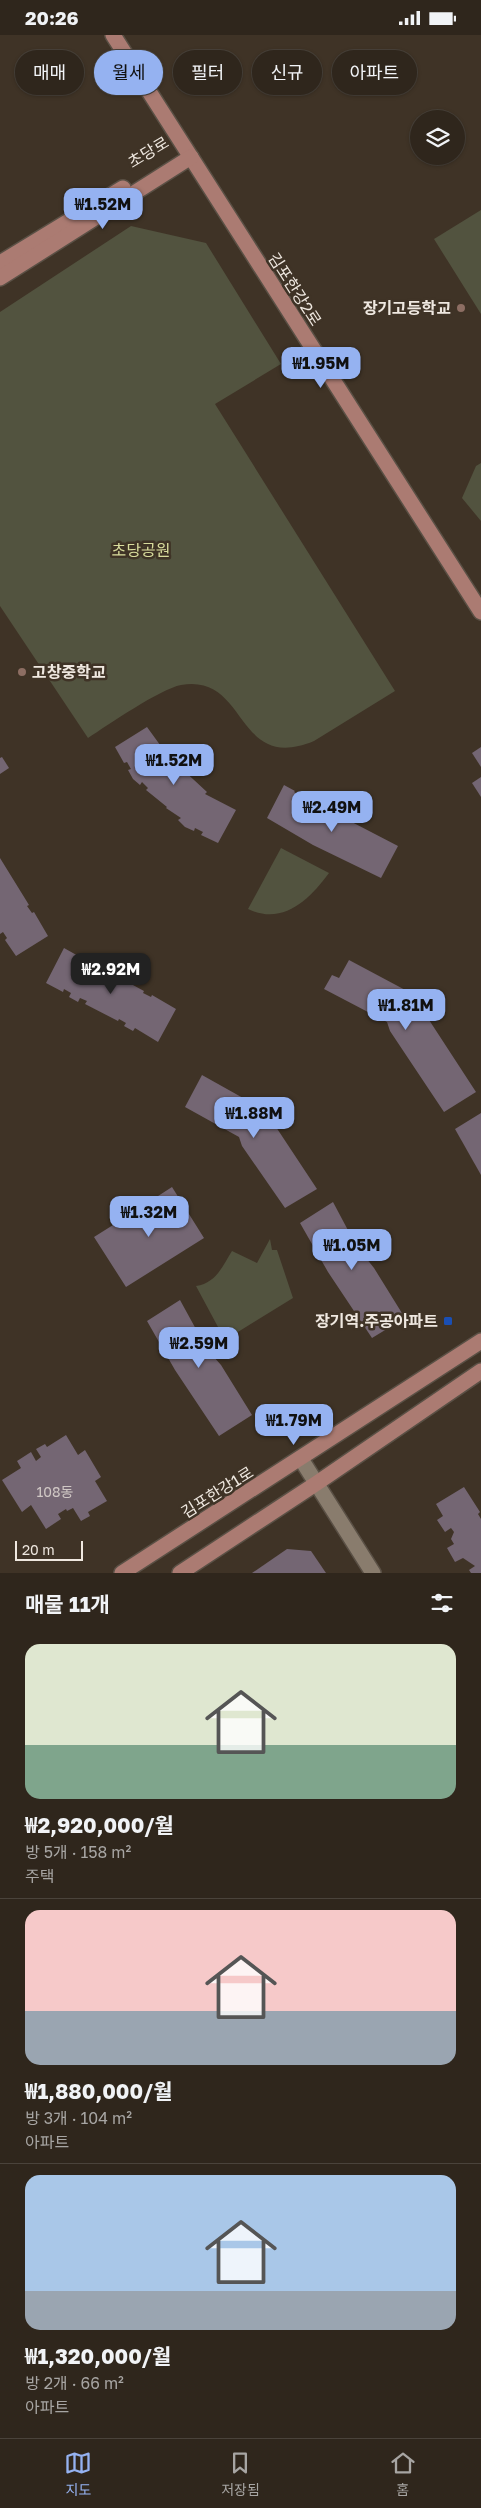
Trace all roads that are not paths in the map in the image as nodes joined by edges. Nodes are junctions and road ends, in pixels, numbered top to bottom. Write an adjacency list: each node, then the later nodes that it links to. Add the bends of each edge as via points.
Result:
1 (113, 35): 2 (street, 김포한강2로)
2 (188, 154): 3 (street, 초당로); 4 (street, 초당로); 5 (street, 김포한강2로)
3 (1, 260)
4 (0, 278)
5 (481, 612)
6 (481, 1341): 8 (street, 김포한강1로)
7 (481, 1371): 9 (street)
8 (301, 1459): 9 (street); 10 (street, 김포한강1로)
9 (317, 1483): 11 (street); 12 (street)
10 (122, 1573)
11 (180, 1573)
12 (373, 1573)

